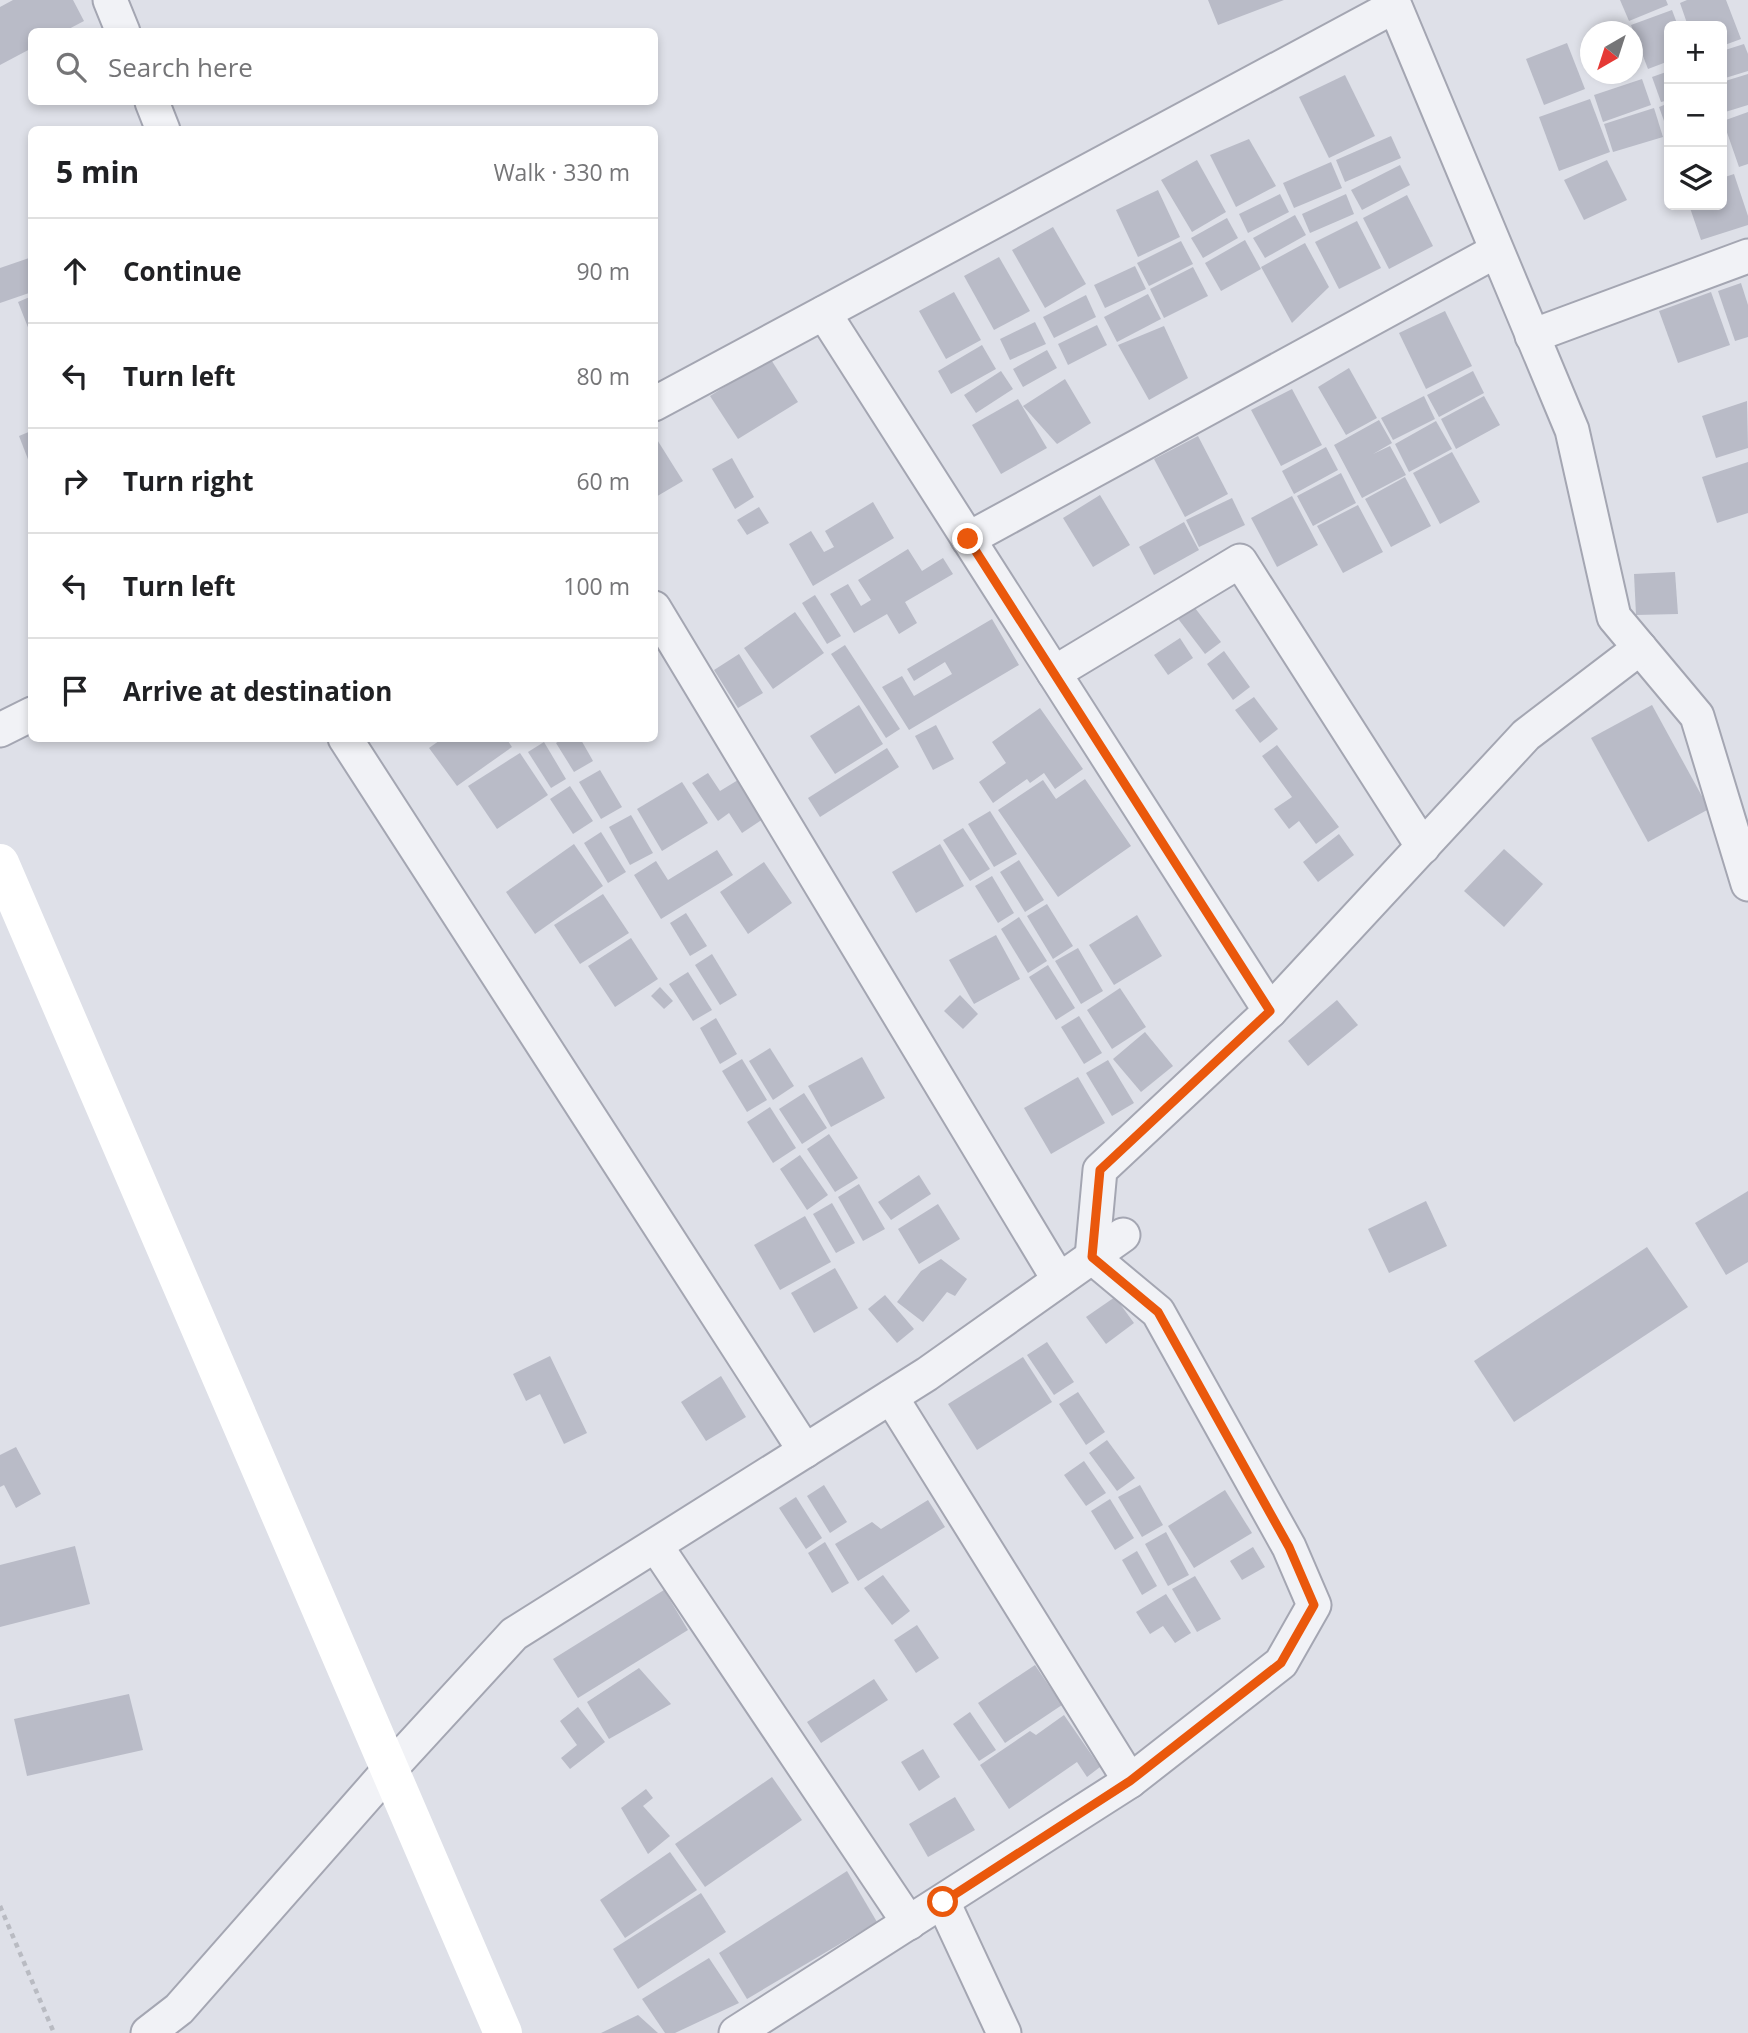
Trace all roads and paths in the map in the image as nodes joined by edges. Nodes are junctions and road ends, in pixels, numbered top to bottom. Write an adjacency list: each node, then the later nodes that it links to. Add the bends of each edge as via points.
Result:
1 (110, 0): 3 (street)
2 (1400, 2): 6 (street); 8 (street)
3 (121, 28)
4 (153, 105): 5 (street)
5 (161, 126)
6 (1496, 251): 9 (street); 11 (street)
7 (1748, 256): 9 (street)
8 (824, 313): 10 (street); 11 (street)
9 (1532, 336): 13 (street, via 1572,430 1614,617)
10 (658, 402)
11 (968, 539): 14 (street)
12 (658, 615): 24 (street)
13 (1640, 648): 18 (street, via 1527,735); 20 (street, via 1697,716)
14 (1054, 673): 18 (street, via 1240,561); 21 (street)
15 (28, 716): 16 (street)
16 (0, 730)
17 (348, 742): 26 (street)
18 (1423, 847): 21 (street)
19 (0, 863): 28 (main road)
20 (1748, 884)
21 (1270, 1011): 23 (street, via 1100,1170)
22 (1123, 1235): 23 (street)
23 (1092, 1257): 24 (street); 29 (street, via 1158,1312 1289,1547 1314,1605 1281,1663)
24 (1059, 1280): 25 (street)
25 (891, 1397): 26 (street); 29 (street)
26 (805, 1451): 27 (street)
27 (656, 1546): 28 (street, via 514,1634); 32 (street)
28 (390, 1769): 34 (street, via 178,2009); 35 (main road)
29 (1130, 1781): 30 (street)
30 (943, 1902): 32 (street); 37 (street)
31 (0, 1906): 33 (path)
32 (909, 1923): 36 (street)
33 (54, 2033)
34 (148, 2033)
35 (503, 2033)
36 (736, 2033)
37 (1004, 2033)

